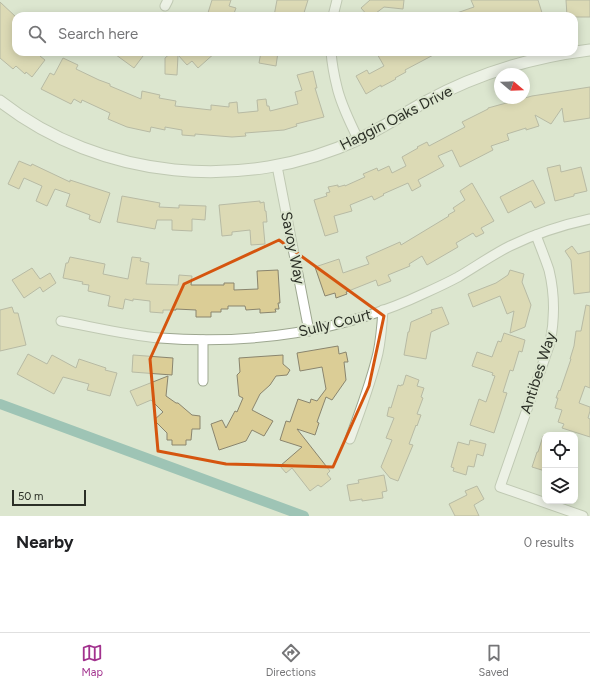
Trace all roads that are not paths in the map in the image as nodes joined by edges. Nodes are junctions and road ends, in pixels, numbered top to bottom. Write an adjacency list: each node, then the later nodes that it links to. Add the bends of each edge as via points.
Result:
1 (337, 0): 2 (street)
2 (335, 12)
3 (590, 50): 4 (street, Haggin Oaks Drive)
4 (578, 52)
5 (332, 56): 8 (street, via 336,86)
6 (550, 56): 8 (street, Haggin Oaks Drive, via 512,66 453,88)
7 (0, 102): 9 (street, Haggin Oaks Drive, via 56,137 113,159 161,169 192,172 246,171)
8 (358, 139): 9 (street, Haggin Oaks Drive, via 307,159)
9 (277, 166): 14 (street, Savoy Way)
10 (590, 219): 11 (street, Sully Court)
11 (536, 235): 12 (street, Sully Court, via 509,247 425,294); 18 (street, Antibes Way, via 552,285 553,324 550,343 500,487)
12 (383, 310): 14 (street, Sully Court); 17 (street, via 376,360)
13 (61, 321): 15 (street, Sully Court, via 159,338)
14 (309, 331): 15 (street, Sully Court, via 247,339)
15 (204, 340): 16 (street)
16 (203, 381)
17 (350, 439)
18 (583, 516)

